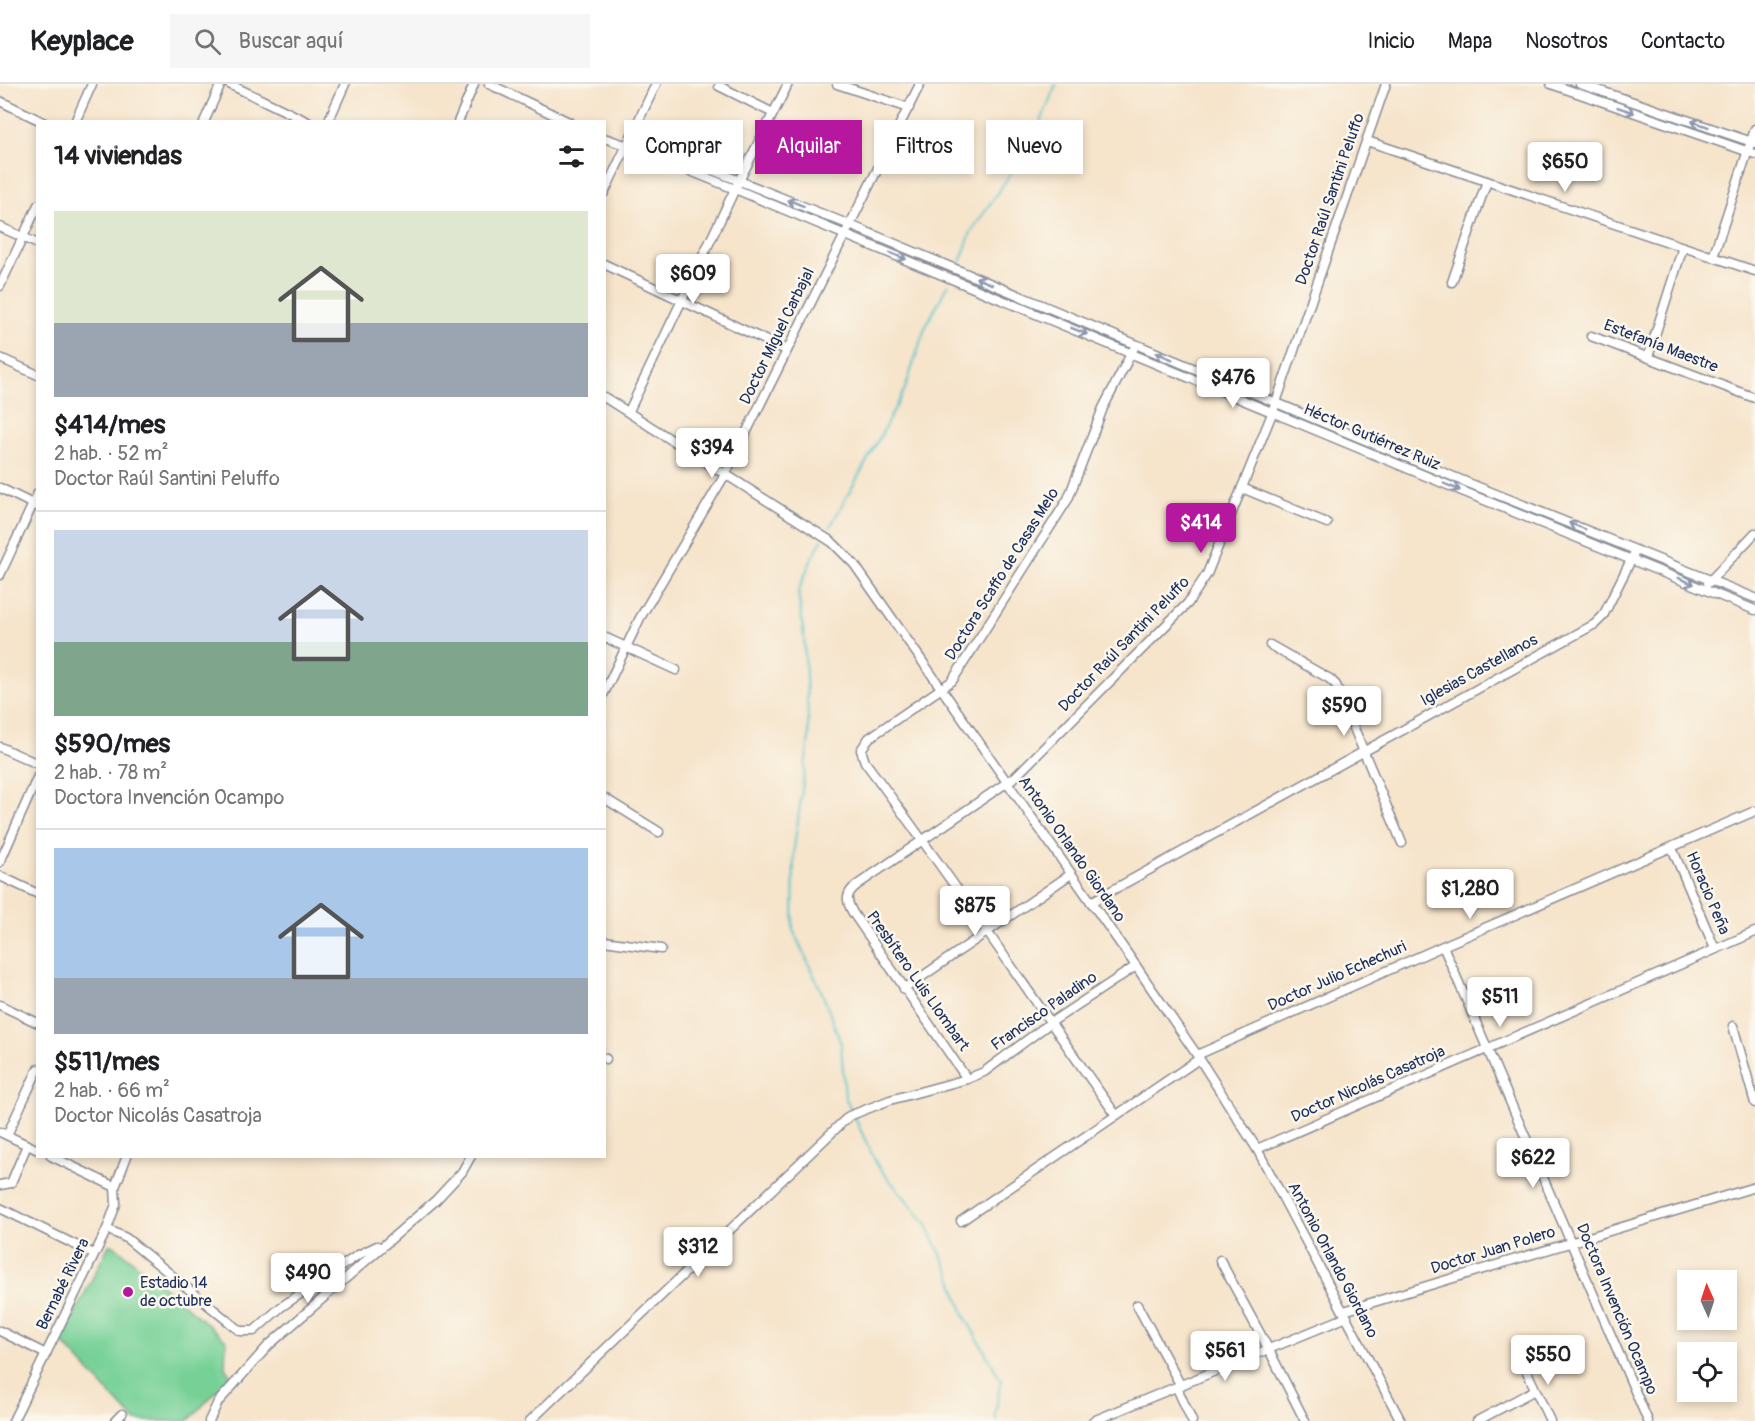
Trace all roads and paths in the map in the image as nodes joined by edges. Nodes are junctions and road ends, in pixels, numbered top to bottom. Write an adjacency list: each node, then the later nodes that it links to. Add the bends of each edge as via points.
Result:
1 (92, 84): 19 (street)
2 (221, 84): 20 (street)
3 (229, 84): 21 (street)
4 (345, 84): 22 (street)
5 (474, 84): 23 (street)
6 (489, 84): 24 (street)
7 (656, 84): 25 (street)
8 (788, 84): 17 (street)
9 (837, 84): 16 (street)
10 (920, 84): 16 (street, Doctor Miguel Carbajal)
11 (1386, 84): 29 (street, Doctor Raúl Santini Peluffo)
12 (1551, 84): 31 (street, one-way to 31)
13 (1580, 84): 30 (street, one-way to 13)
14 (719, 86): 17 (street)
15 (0, 102): 18 (street)
16 (909, 108): 40 (street, Doctor Miguel Carbajal)
17 (773, 113): 37 (street)
18 (39, 120)
19 (76, 120)
20 (205, 120)
21 (304, 120)
22 (329, 120)
23 (459, 120)
24 (565, 120)
25 (640, 120)
26 (1755, 129): 30 (street)
27 (606, 138): 28 (street)
28 (624, 141)
29 (1367, 141): 35 (street); 60 (street, Doctor Raúl Santini Peluffo)
30 (1753, 142): 31 (street)
31 (1751, 152): 44 (street)
32 (624, 154): 36 (street)
33 (701, 174): 37 (street, Héctor Gutiérrez Ruiz)
34 (715, 174): 51 (street, Héctor Gutiérrez Ruiz, one-way to 34, via 850,225)
35 (1487, 181): 43 (street); 47 (street)
36 (606, 189)
37 (735, 189): 40 (street, Héctor Gutiérrez Ruiz); 49 (street)
38 (36, 209): 41 (street)
39 (0, 227): 41 (street)
40 (844, 234): 52 (street, Doctor Miguel Carbajal); 53 (street, Héctor Gutiérrez Ruiz, one-way to 53)
41 (23, 237): 42 (street); 48 (street)
42 (36, 243)
43 (1683, 247): 44 (street); 54 (street)
44 (1713, 257): 46 (street)
45 (606, 265): 49 (street)
46 (1755, 271)
47 (1452, 282)
48 (0, 286)
49 (681, 299): 52 (street); 59 (street)
50 (1591, 336): 54 (street, Estefanía Maestre)
51 (1136, 344): 53 (street, Doctora Scaffo de Casas Melo); 67 (street, Héctor Gutiérrez Ruiz, one-way to 51)
52 (786, 350): 61 (street, Doctor Miguel Carbajal)
53 (1132, 353): 60 (street, Héctor Gutiérrez Ruiz); 79 (street, Doctora Scaffo de Casas Melo, via 1103,408 1068,499 952,681)
54 (1648, 357): 58 (street, Estefanía Maestre)
55 (0, 358): 56 (street)
56 (36, 374)
57 (606, 398): 59 (street, Antonio Orlando Giordano)
58 (1755, 398)
59 (629, 411): 61 (street, Antonio Orlando Giordano)
60 (1273, 411): 63 (street, Doctor Raúl Santini Peluffo); 68 (street, Héctor Gutiérrez Ruiz, one-way to 68)
61 (726, 472): 76 (street, Doctor Miguel Carbajal, via 640,618); 79 (street, Antonio Orlando Giordano, via 841,549)
62 (0, 488): 64 (street)
63 (1242, 488): 65 (street); 84 (street, Doctor Raúl Santini Peluffo, via 1208,574 1194,597)
64 (35, 505): 69 (street)
65 (1328, 523)
66 (1755, 532): 70 (street)
67 (1636, 550): 68 (street, Iglesias Castellanos); 70 (street, Héctor Gutiérrez Ruiz)
68 (1632, 559): 71 (street, Héctor Gutiérrez Ruiz, one-way to 71); 81 (street, Iglesias Castellanos, via 1595,624)
69 (0, 575)
70 (1710, 579): 71 (street); 72 (street, Héctor Gutiérrez Ruiz)
71 (1705, 588): 73 (street, Héctor Gutiérrez Ruiz)
72 (1755, 598)
73 (1755, 610)
74 (606, 639): 76 (street)
75 (1270, 645): 81 (street, via 1330,679)
76 (627, 648): 77 (street); 78 (street, Doctor Miguel Carbajal)
77 (676, 670)
78 (606, 689)
79 (942, 689): 84 (street, Antonio Orlando Giordano); 88 (street, Doctora Scaffo de Casas Melo, via 869,738 861,750)
80 (0, 747): 82 (street)
81 (1364, 750): 89 (street); 96 (street, Iglesias Castellanos)
82 (36, 763)
83 (36, 781): 91 (street)
84 (1008, 783): 88 (street, Doctor Raúl Santini Peluffo); 92 (street, Antonio Orlando Giordano)
85 (606, 799): 87 (street)
86 (1755, 811): 90 (street, Doctor Julio Echechuri)
87 (659, 832)
88 (924, 840): 95 (street, Doctor Raúl Santini Peluffo, via 856,885); 97 (street)
89 (1402, 843)
90 (1672, 848): 100 (street, Doctor Julio Echechuri); 102 (street, Horacio Peña)
91 (0, 862)
92 (1071, 874): 96 (street, Antonio Orlando Giordano); 97 (street)
93 (0, 876): 94 (street)
94 (36, 893)
95 (847, 897): 104 (street, Presbítero Luis Llombart, via 853,913)
96 (1091, 902): 103 (street, Antonio Orlando Giordano)
97 (987, 932): 104 (street); 107 (street)
98 (1755, 932): 102 (street, Doctor Nicolás Casatroja)
99 (606, 941): 101 (street)
100 (1443, 946): 109 (street, Doctora Invención Ocampo); 110 (street, Doctor Julio Echechuri)
101 (661, 949)
102 (1715, 950): 109 (street, Doctor Nicolás Casatroja)
103 (1136, 966): 107 (street, Francisco Paladino); 110 (street, Antonio Orlando Giordano)
104 (904, 989): 112 (street, Presbítero Luis Llombart)
105 (0, 1005): 106 (street)
106 (36, 1022)
107 (1050, 1023): 112 (street, Francisco Paladino, via 984,1072); 114 (street)
108 (1733, 1026): 113 (street)
109 (1487, 1048): 118 (street, Doctor Nicolás Casatroja); 129 (street, Doctora Invención Ocampo)
110 (1198, 1057): 114 (street, Doctor Julio Echechuri); 118 (street, Antonio Orlando Giordano)
111 (36, 1073): 115 (street)
112 (968, 1079): 144 (street, Francisco Paladino, via 890,1100 849,1116)
113 (1755, 1103)
114 (1116, 1115): 126 (street, Doctor Julio Echechuri)
115 (3, 1134): 116 (street)
116 (27, 1145): 117 (street); 122 (street, via 11,1183)
117 (36, 1149)
118 (1257, 1149): 133 (street, Antonio Orlando Giordano)
119 (55, 1158): 123 (street)
120 (127, 1158): 123 (street, Bernabé Rivera)
121 (470, 1158): 128 (street, via 462,1173 436,1200)
122 (0, 1185)
123 (115, 1187): 127 (street, Bernabé Rivera, via 117,1204)
124 (1755, 1187): 129 (street, Doctor Juan Polero)
125 (0, 1208): 130 (street)
126 (961, 1221)
127 (107, 1229): 128 (street, via 126,1238 240,1331 254,1331 281,1306 343,1264); 130 (street, Bernabé Rivera)
128 (388, 1241): 143 (street, via 269,1345 218,1402)
129 (1571, 1242): 133 (street, Doctor Juan Polero); 151 (street, Doctora Invención Ocampo)
130 (94, 1254): 136 (street, Bernabé Rivera)
131 (1220, 1260): 135 (street)
132 (1137, 1305): 138 (street)
133 (1345, 1314): 135 (street, Doctor Juan Polero); 148 (street, Antonio Orlando Giordano)
134 (0, 1331): 136 (street)
135 (1269, 1350): 138 (street, Doctor Juan Polero); 147 (street)
136 (46, 1354): 141 (street, Bernabé Rivera)
137 (1522, 1361): 139 (street)
138 (1179, 1387): 145 (street, Doctor Juan Polero); 146 (street)
139 (1535, 1390): 149 (street); 150 (street)
140 (122, 1414): 142 (street)
141 (13, 1421)
142 (115, 1421)
143 (209, 1421)
144 (530, 1421)
145 (1093, 1421)
146 (1192, 1421)
147 (1305, 1421)
148 (1401, 1421)
149 (1478, 1421)
150 (1550, 1421)
151 (1648, 1421)

